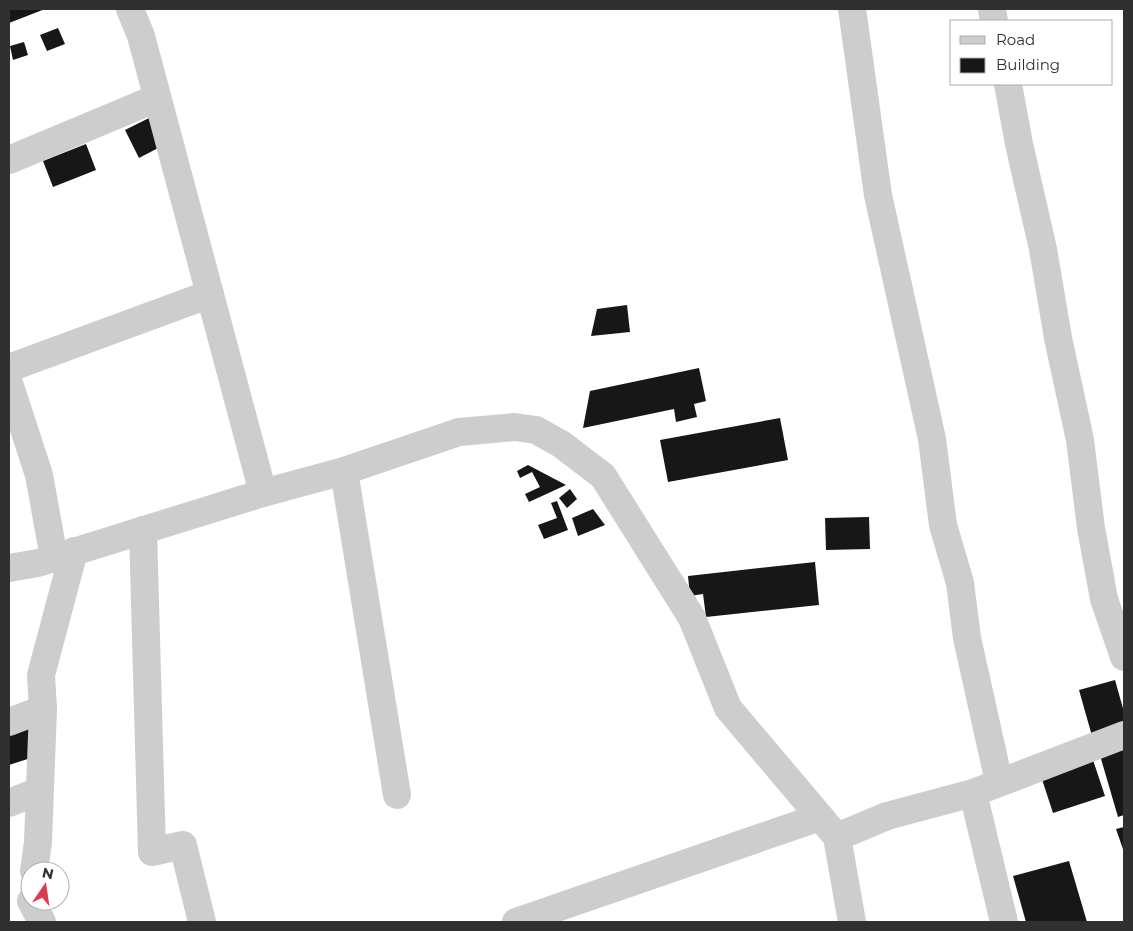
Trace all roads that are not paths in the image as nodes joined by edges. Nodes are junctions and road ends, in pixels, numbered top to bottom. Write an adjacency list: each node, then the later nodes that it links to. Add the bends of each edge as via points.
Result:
1 (130, 9): 4 (street)
2 (852, 9): 18 (street, via 878,195 932,440 944,525 960,584 967,638)
3 (1008, 85): 14 (street, via 1080,440 1104,599)
4 (158, 98): 5 (street); 6 (street)
5 (9, 160)
6 (210, 294): 7 (street); 10 (street)
7 (9, 368)
8 (9, 383): 12 (street)
9 (344, 471): 10 (street); 21 (street); 23 (street, via 459,432 488,428 536,430 562,444 603,476 692,618 728,708)
10 (263, 493): 11 (street)
11 (143, 530): 12 (street); 27 (street, via 152,852 183,845)
12 (64, 555): 13 (street); 15 (street, via 42,675)
13 (9, 568)
14 (1124, 657)
15 (43, 709): 16 (street); 19 (street)
16 (9, 722)
17 (1124, 735): 18 (street)
18 (999, 782): 20 (street)
19 (39, 791): 22 (street); 24 (street)
20 (974, 793): 23 (street, via 887,816); 30 (street)
21 (398, 796)
22 (9, 802)
23 (828, 827): 28 (street); 29 (street)
24 (35, 861)
25 (36, 911): 26 (street)
26 (42, 922)
27 (202, 922)
28 (516, 922)
29 (852, 922)
30 (1004, 922)

